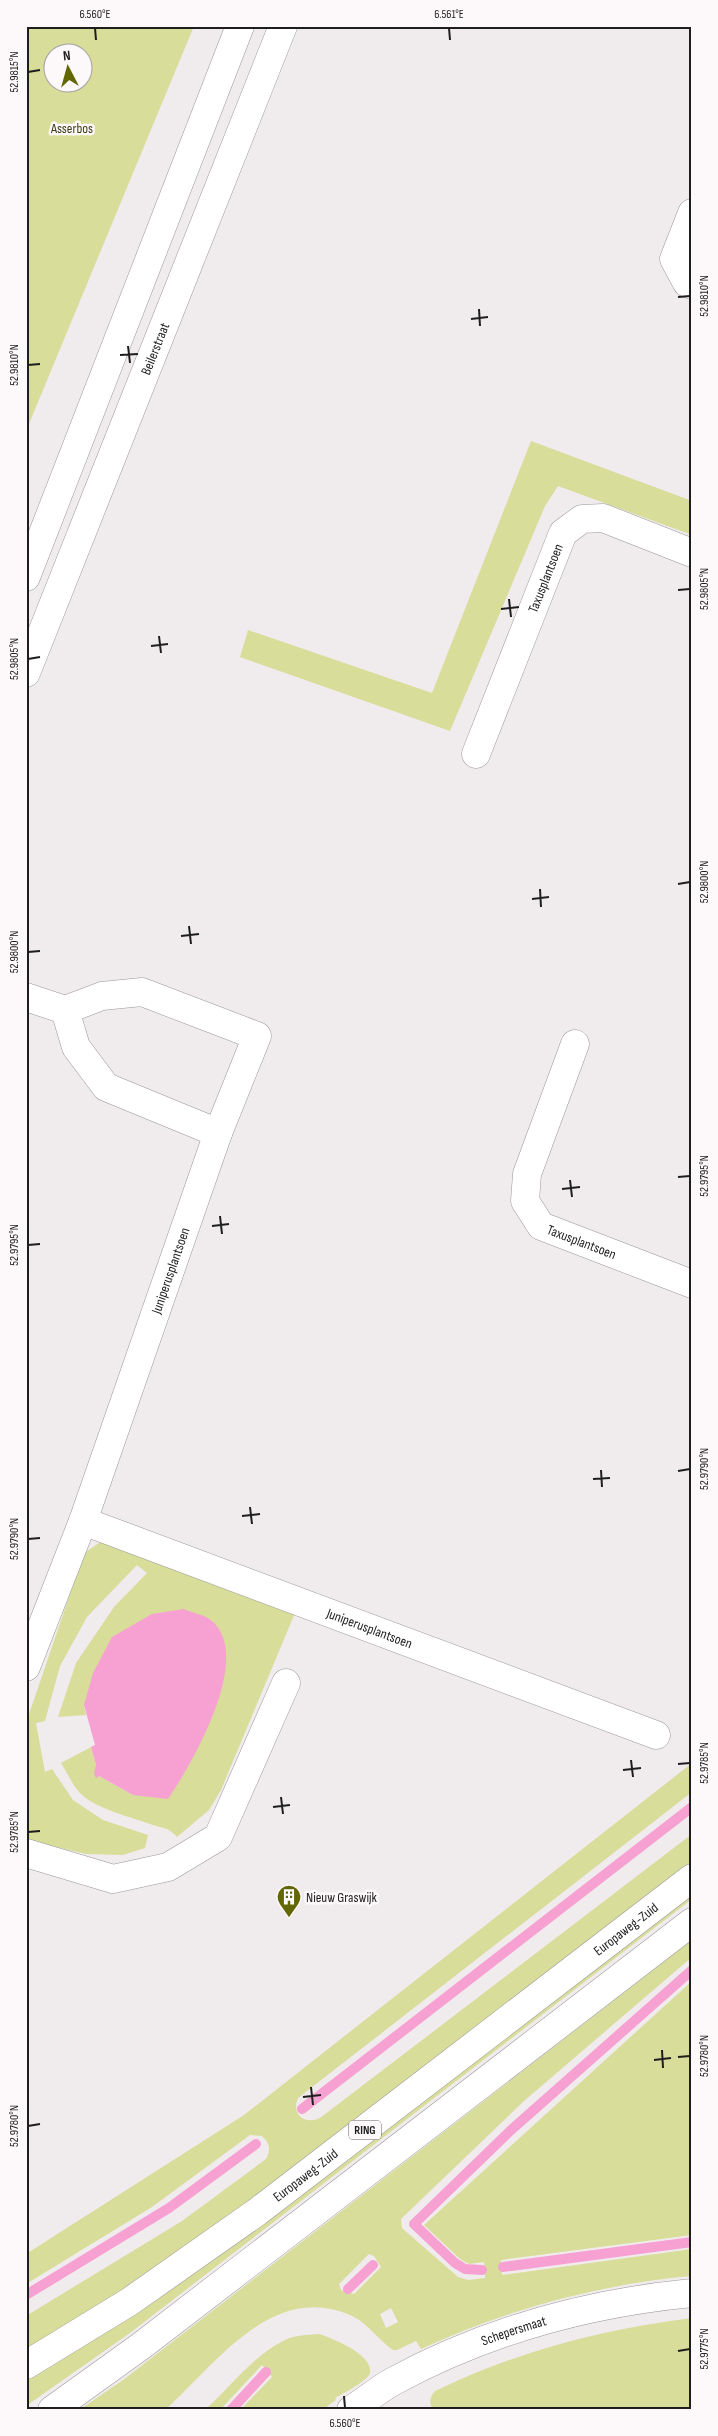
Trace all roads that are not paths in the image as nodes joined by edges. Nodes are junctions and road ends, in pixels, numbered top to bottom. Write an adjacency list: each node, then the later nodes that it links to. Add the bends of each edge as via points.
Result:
1 (240, 26): 6 (street)
2 (283, 26): 7 (street, Beilerstraat)
3 (692, 213): 4 (street, via 674,258 687,283)
4 (692, 285)
5 (692, 553): 8 (street, Taxusplantsoen, via 603,518 582,519 563,533)
6 (26, 577)
7 (26, 673)
8 (476, 754)
9 (26, 997): 10 (street)
10 (64, 1010): 12 (street, via 76,1047 106,1087); 12 (street, Juniperusplantsoen, via 102,996 142,992 257,1036)
11 (574, 1044): 13 (street, Taxusplantsoen, via 527,1174 525,1201 541,1226)
12 (218, 1133): 14 (street, Juniperusplantsoen)
13 (692, 1284)
14 (83, 1521): 15 (street, Juniperusplantsoen); 17 (street, Juniperusplantsoen)
15 (26, 1667)
16 (286, 1683): 18 (street, via 218,1838 168,1867 112,1878)
17 (656, 1735)
18 (26, 1854)
19 (692, 1878): 22 (street, Europaweg-Zuid / RING, via 258,2212 129,2302)
20 (692, 1922): 23 (street, RING, via 141,2346)
21 (692, 2293): 24 (street, Schepersmaat, via 598,2306 494,2336 390,2383)
22 (26, 2365)
23 (52, 2410)
24 (351, 2410)

